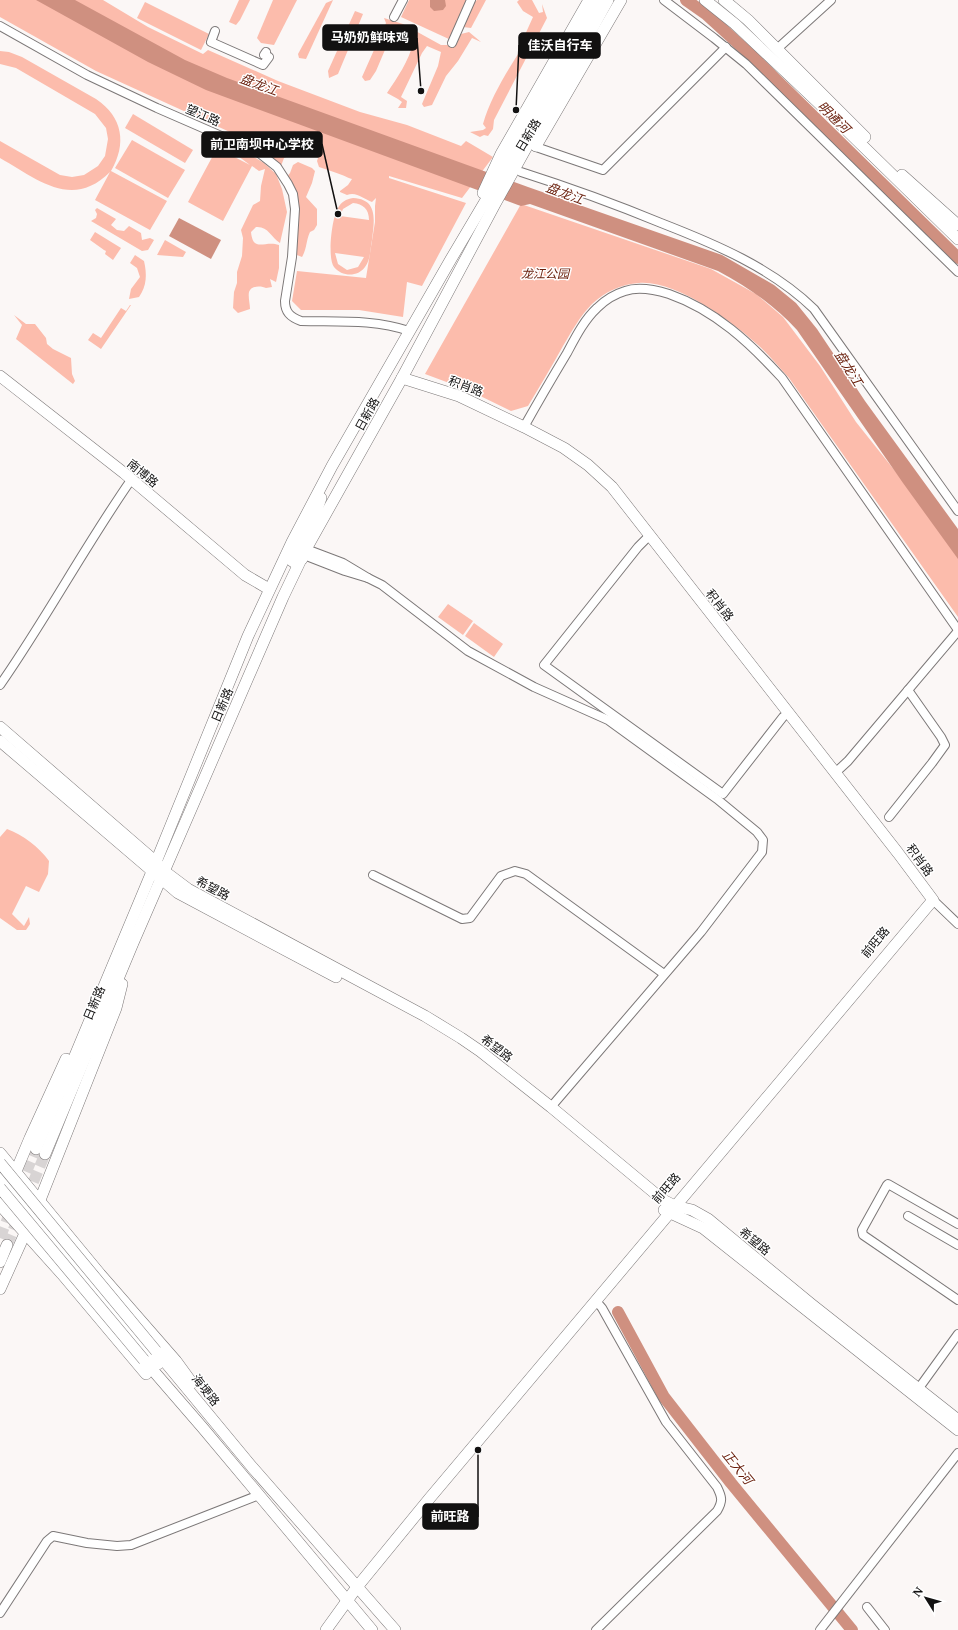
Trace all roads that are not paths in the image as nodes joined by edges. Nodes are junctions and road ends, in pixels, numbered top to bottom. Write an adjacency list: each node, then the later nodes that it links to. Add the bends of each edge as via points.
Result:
1 (403, 0): 11 (street)
2 (471, 0): 14 (street)
3 (589, 0): 20 (main road, 日新路)
4 (598, 0): 19 (main road, 日新路)
5 (608, 0): 19 (main road, 日新路)
6 (621, 0): 18 (main road, 日新路)
7 (664, 0): 15 (street)
8 (705, 0): 23 (main road, via 736,24)
9 (724, 0): 16 (main road)
10 (831, 0): 16 (street)
11 (394, 17)
12 (0, 26): 25 (street, 望江路, via 87,75 258,152 277,166 293,194 295,208 292,257 285,301 285,308 294,318 300,321 370,322 392,325)
13 (215, 31): 17 (street, via 212,42 263,65 269,57 264,55)
14 (452, 44)
15 (726, 47): 18 (street, via 603,170); 24 (street)
16 (777, 49): 22 (main road, via 890,163)
17 (266, 52)
18 (536, 147): 20 (main road, 日新路)
19 (518, 154): 20 (main road, 日新路)
20 (510, 167): 21 (main road, 日新路); 21 (main road, 日新路); 31 (street, via 594,196 695,236 746,261 801,296 818,315)
21 (490, 202): 25 (main road, 日新路, via 451,259); 27 (main road, 日新路, via 454,281)
22 (958, 226)
23 (958, 239)
24 (958, 272)
25 (409, 331): 29 (main road, 日新路)
26 (0, 376): 30 (main road, 南博路)
27 (402, 378): 28 (main road, 积肖路, via 459,396); 33 (main road, 日新路)
28 (524, 427): 32 (main road, 积肖路, via 588,464 612,487); 35 (street, via 580,330 597,308 611,297 626,290 642,288 659,290 686,300 736,332 782,378)
29 (329, 473): 33 (main road, via 314,518 292,561 295,563); 34 (main road, 日新路)
30 (131, 480): 34 (main road, 南博路, via 245,575); 36 (street)
31 (958, 511)
32 (650, 535): 38 (main road, 积肖路); 38 (street, via 544,665 723,794)
33 (304, 554): 45 (main road, 日新路); 50 (street, via 382,585 468,651 534,687 608,720 717,799 762,836 762,852 701,932)
34 (269, 589): 43 (main road, 日新路)
35 (958, 630): 37 (street)
36 (0, 685)
37 (908, 690): 41 (street); 42 (street, via 945,745)
38 (788, 712): 41 (main road, 积肖路)
39 (0, 727): 43 (main road, 希望路)
40 (2, 747): 43 (main road, 希望路)
41 (835, 773): 46 (main road, 积肖路)
42 (889, 817)
43 (154, 867): 45 (main road, 希望路); 49 (main road, 日新路)
44 (372, 874): 50 (street, via 462,919 470,918 501,876 515,871 526,874)
45 (162, 876): 48 (main road, 日新路); 51 (main road, 希望路, via 425,1016 480,1051); 59 (main road, 希望路, via 178,894 458,1044 548,1112 648,1198)
46 (932, 899): 47 (street, 积肖路); 59 (main road, 前旺路)
47 (958, 924)
48 (133, 943): 49 (main road, 日新路, via 40,1152); 57 (main road, via 116,1008)
49 (120, 949): 54 (main road, 日新路, via 80,1028)
50 (664, 974): 51 (street)
51 (551, 1107): 59 (main road, 希望路)
52 (0, 1153): 54 (main road)
53 (0, 1163): 75 (main road, 海埂路, bridge)
54 (16, 1173): 56 (main road, 日新路); 57 (main road)
55 (0, 1177): 56 (main road)
56 (5, 1188): 57 (main road, via 24,1199); 58 (main road, 日新路); 73 (main road, bridge, via 144,1360)
57 (40, 1200): 60 (main road); 75 (main road, via 176,1361 210,1408)
58 (0, 1207): 60 (main road, via 18,1204 27,1208); 63 (main road)
59 (670, 1208): 69 (main road, 前旺路); 71 (main road, 希望路, via 692,1210 708,1219 877,1361); 78 (main road, 前旺路, via 429,1488)
60 (33, 1215): 63 (main road); 75 (main road, via 185,1396)
61 (908, 1216): 65 (street)
62 (958, 1224): 68 (street, via 888,1184 862,1232)
63 (25, 1233): 67 (main road); 73 (main road, via 170,1400)
64 (7, 1245): 66 (main road)
65 (958, 1245)
66 (0, 1262)
67 (0, 1289)
68 (958, 1300)
69 (596, 1301): 78 (main road, 前旺路); 86 (street, via 666,1422 717,1487 722,1496 722,1503 717,1511)
70 (958, 1334): 71 (street)
71 (923, 1395): 72 (main road, 希望路); 74 (main road, 希望路)
72 (958, 1420)
73 (202, 1427): 77 (main road)
74 (958, 1430)
75 (224, 1435): 78 (main road, 海埂路)
76 (958, 1453): 87 (street)
77 (259, 1495): 79 (main road); 81 (street, via 131,1545 87,1543 53,1536 47,1541)
78 (354, 1584): 79 (main road, 前旺路); 85 (main road, 海埂路)
79 (345, 1597): 82 (main road, 前旺路); 83 (main road, 前旺路); 84 (main road)
80 (867, 1606): 88 (street)
81 (0, 1613)
82 (318, 1630)
83 (326, 1630)
84 (372, 1630)
85 (395, 1630)
86 (596, 1630)
87 (820, 1630)
88 (885, 1630)

